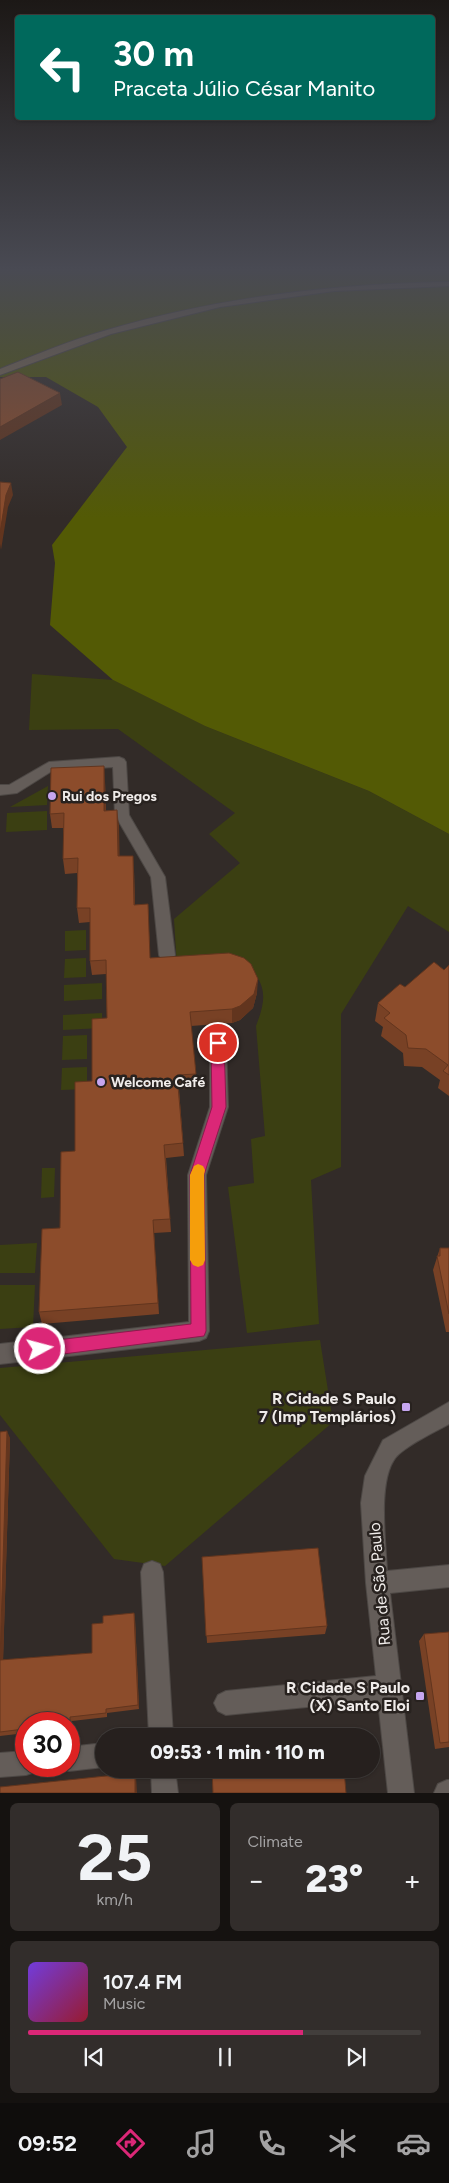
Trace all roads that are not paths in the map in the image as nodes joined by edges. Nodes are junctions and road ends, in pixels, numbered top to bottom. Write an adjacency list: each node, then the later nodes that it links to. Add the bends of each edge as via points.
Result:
1 (53, 351): 2 (street)
2 (0, 372)
3 (0, 790): 4 (street, via 12,790 49,767 119,762 122,815 158,877)
4 (167, 955)
5 (218, 1043): 6 (street, via 219,1107 197,1175 199,1331)
6 (0, 1354)
7 (449, 1412): 10 (street, Rua de São Paulo, via 390,1447 376,1476 372,1503)
8 (152, 1572): 13 (street)
9 (449, 1576): 10 (street)
10 (377, 1583): 11 (street, Rua de São Paulo)
11 (388, 1687): 12 (street); 20 (street, Rua de São Paulo)
12 (226, 1702)
13 (161, 1728)
14 (95, 1756): 15 (street)
15 (80, 1758)
16 (15, 1764): 17 (street)
17 (0, 1765)
18 (163, 1778): 19 (street)
19 (164, 1793)
20 (401, 1793)

